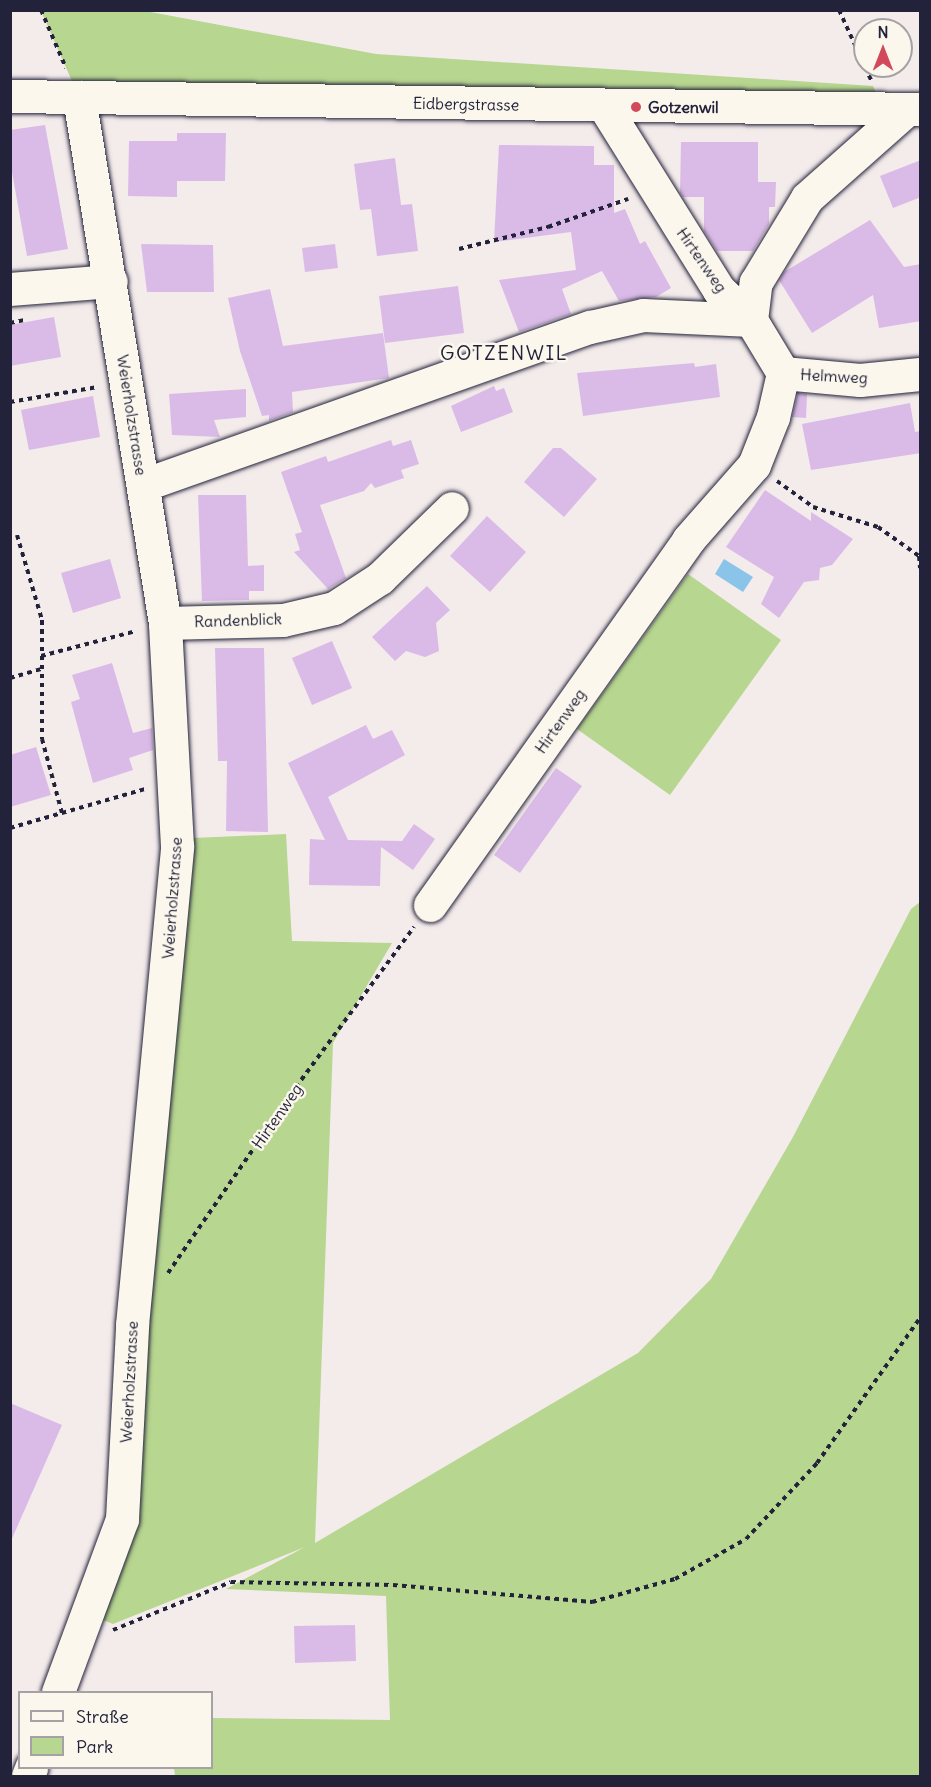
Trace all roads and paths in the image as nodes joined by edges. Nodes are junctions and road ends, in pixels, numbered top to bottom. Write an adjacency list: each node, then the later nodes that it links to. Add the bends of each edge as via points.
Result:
1 (41, 10): 4 (path)
2 (839, 10): 6 (path)
3 (10, 96): 4 (street, Eidbergstrasse)
4 (79, 97): 5 (street, Eidbergstrasse); 9 (street, Weierholzstrasse)
5 (604, 106): 6 (street, Eidbergstrasse); 7 (street, Hirtenweg)
6 (903, 110): 11 (street, via 807,198 756,282)
7 (654, 189): 8 (path, via 548,227); 11 (street, Hirtenweg, via 719,290)
8 (459, 249)
9 (111, 281): 10 (street); 14 (street, Weierholzstrasse)
10 (10, 289)
11 (751, 320): 12 (street, Hirtenweg); 17 (street, via 643,315 590,327)
12 (783, 373): 13 (street, Helmweg, via 860,380); 16 (street, Hirtenweg, via 773,417)
13 (921, 374)
14 (126, 382): 15 (path); 17 (street, Weierholzstrasse)
15 (10, 402)
16 (754, 465): 20 (path, via 813,507 878,527 919,556); 28 (street, Hirtenweg, via 688,540)
17 (143, 485): 21 (street, Weierholzstrasse)
18 (452, 508): 21 (street, Randenblick, via 380,578 334,608 283,620)
19 (16, 535): 22 (path, via 42,620)
20 (921, 568)
21 (165, 623): 22 (path); 25 (street, Weierholzstrasse)
22 (41, 656): 23 (path)
23 (41, 669): 24 (path); 26 (path, via 42,739)
24 (10, 678)
25 (175, 781): 26 (path); 31 (street, Weierholzstrasse, via 177,846 132,1325 122,1519)
26 (62, 813): 27 (path)
27 (10, 828)
28 (430, 904): 29 (path, Hirtenweg, via 332,1043 296,1087)
29 (165, 1277)
30 (921, 1318): 31 (path, via 817,1462 753,1530 675,1579 592,1602 393,1585 231,1582)
31 (74, 1646): 32 (street, Weierholzstrasse)
32 (58, 1691)

